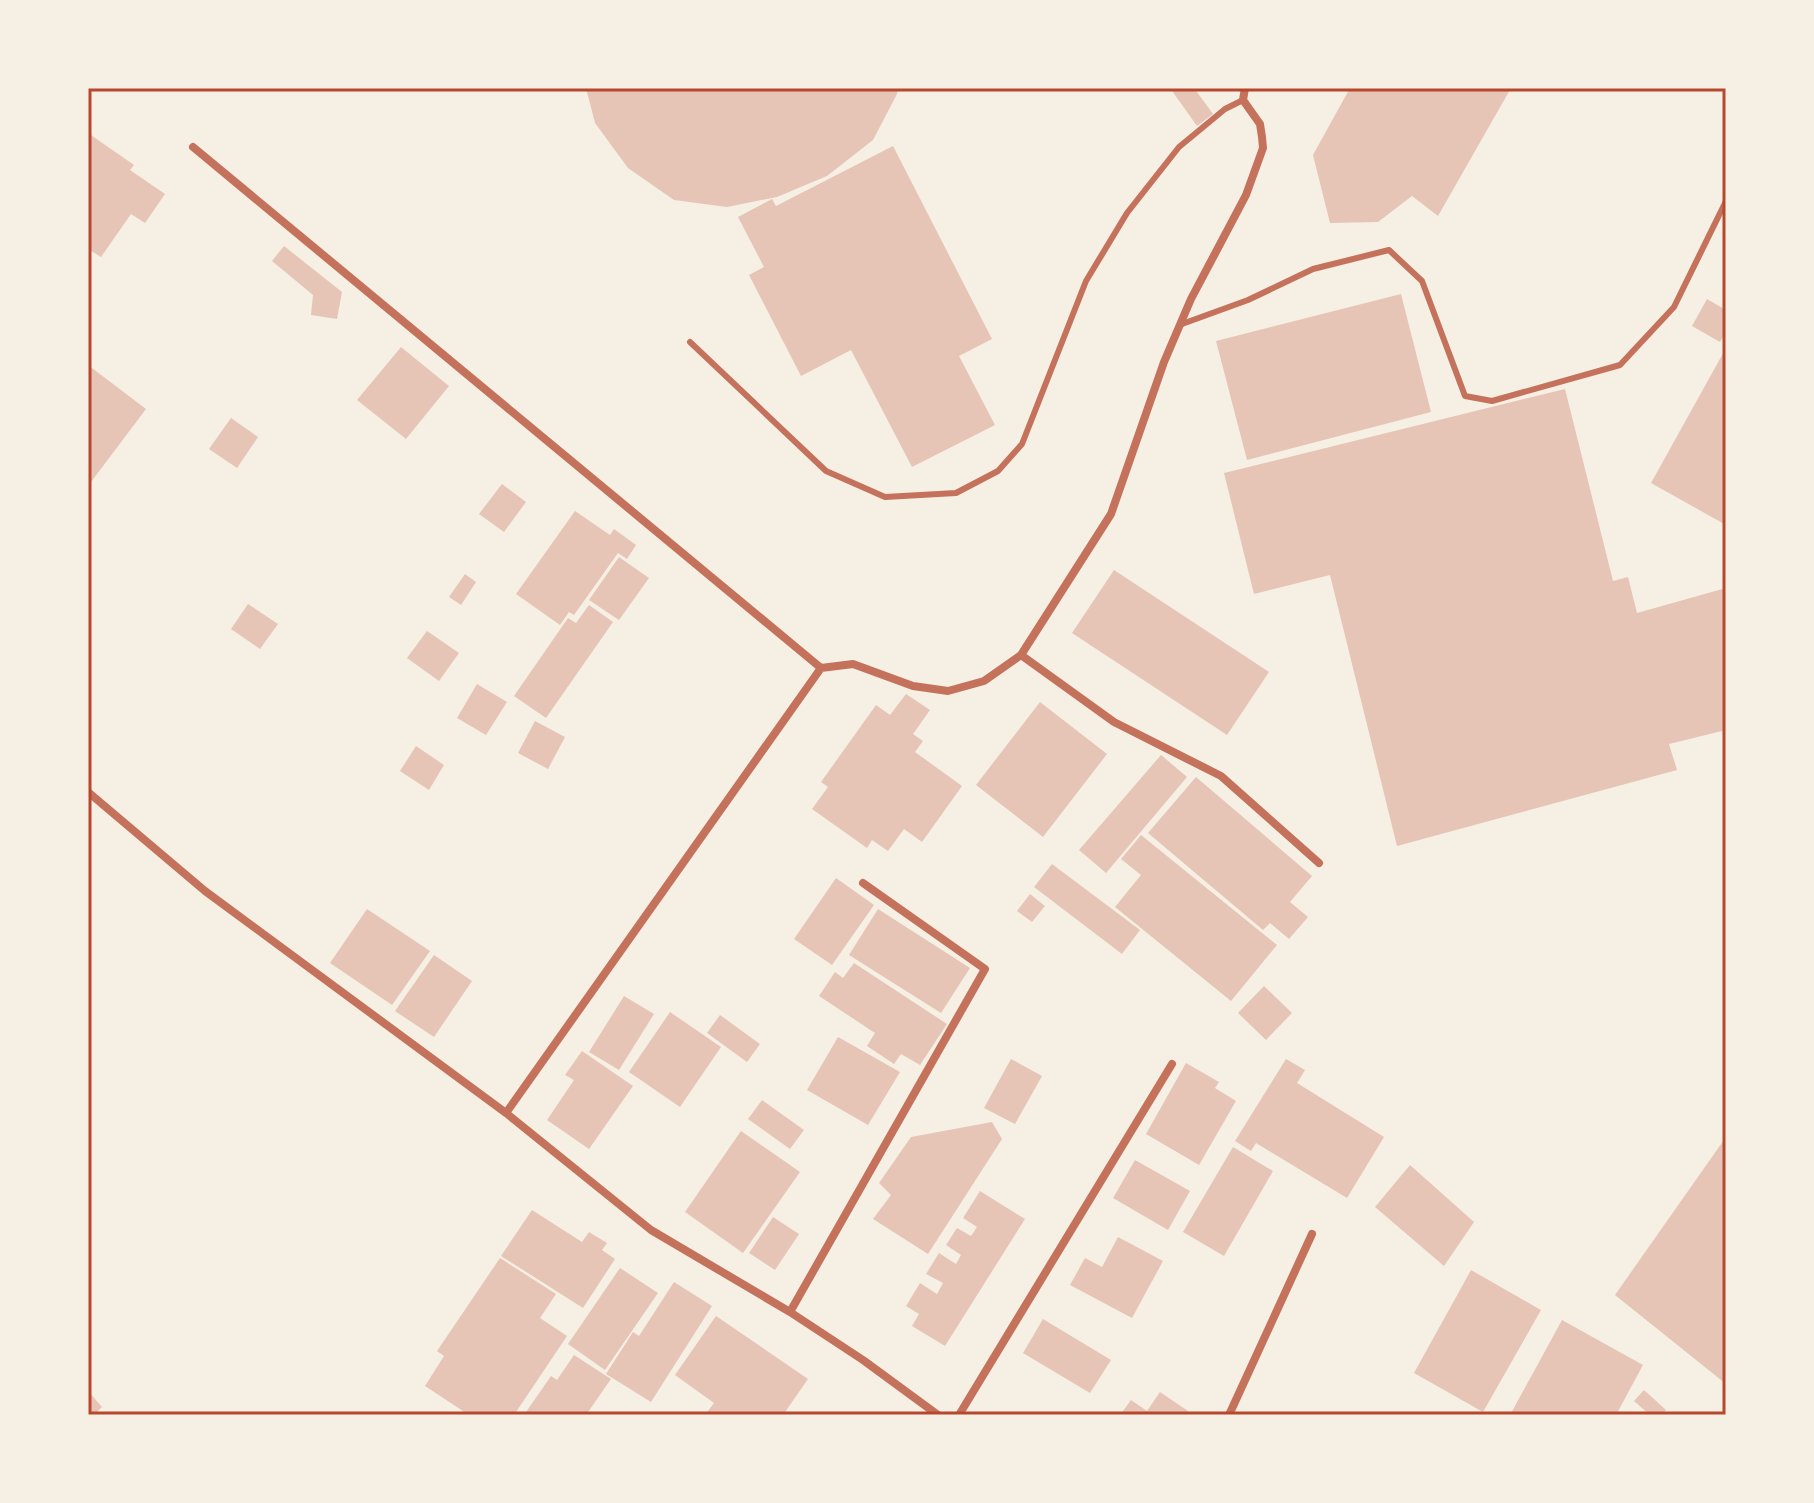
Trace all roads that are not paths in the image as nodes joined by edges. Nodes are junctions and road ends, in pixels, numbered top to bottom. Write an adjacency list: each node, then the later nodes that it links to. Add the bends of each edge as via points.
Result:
1 (1245, 88): 2 (street)
2 (1243, 100): 5 (street, via 1260,124 1263,148 1246,195); 6 (lane, via 1179,147 1127,213 1086,281 1022,444 998,471 956,493 885,497 826,471)
3 (193, 147): 8 (street)
4 (1726, 201): 5 (lane, via 1674,307 1620,365 1492,401 1465,396 1422,281 1389,250 1313,269)
5 (1182, 324): 7 (street, via 1111,514)
6 (690, 342)
7 (1021, 655): 8 (street, via 984,681 948,691 913,686 853,664); 10 (street, via 1114,722 1221,776)
8 (821, 668): 13 (street)
9 (88, 792): 13 (street, via 205,891)
10 (1319, 863)
11 (863, 883): 15 (street, via 985,969)
12 (1172, 1064): 17 (street)
13 (506, 1113): 15 (street, via 651,1230)
14 (1312, 1234): 18 (street)
15 (790, 1312): 16 (street)
16 (938, 1415)
17 (959, 1415)
18 (1229, 1415)

